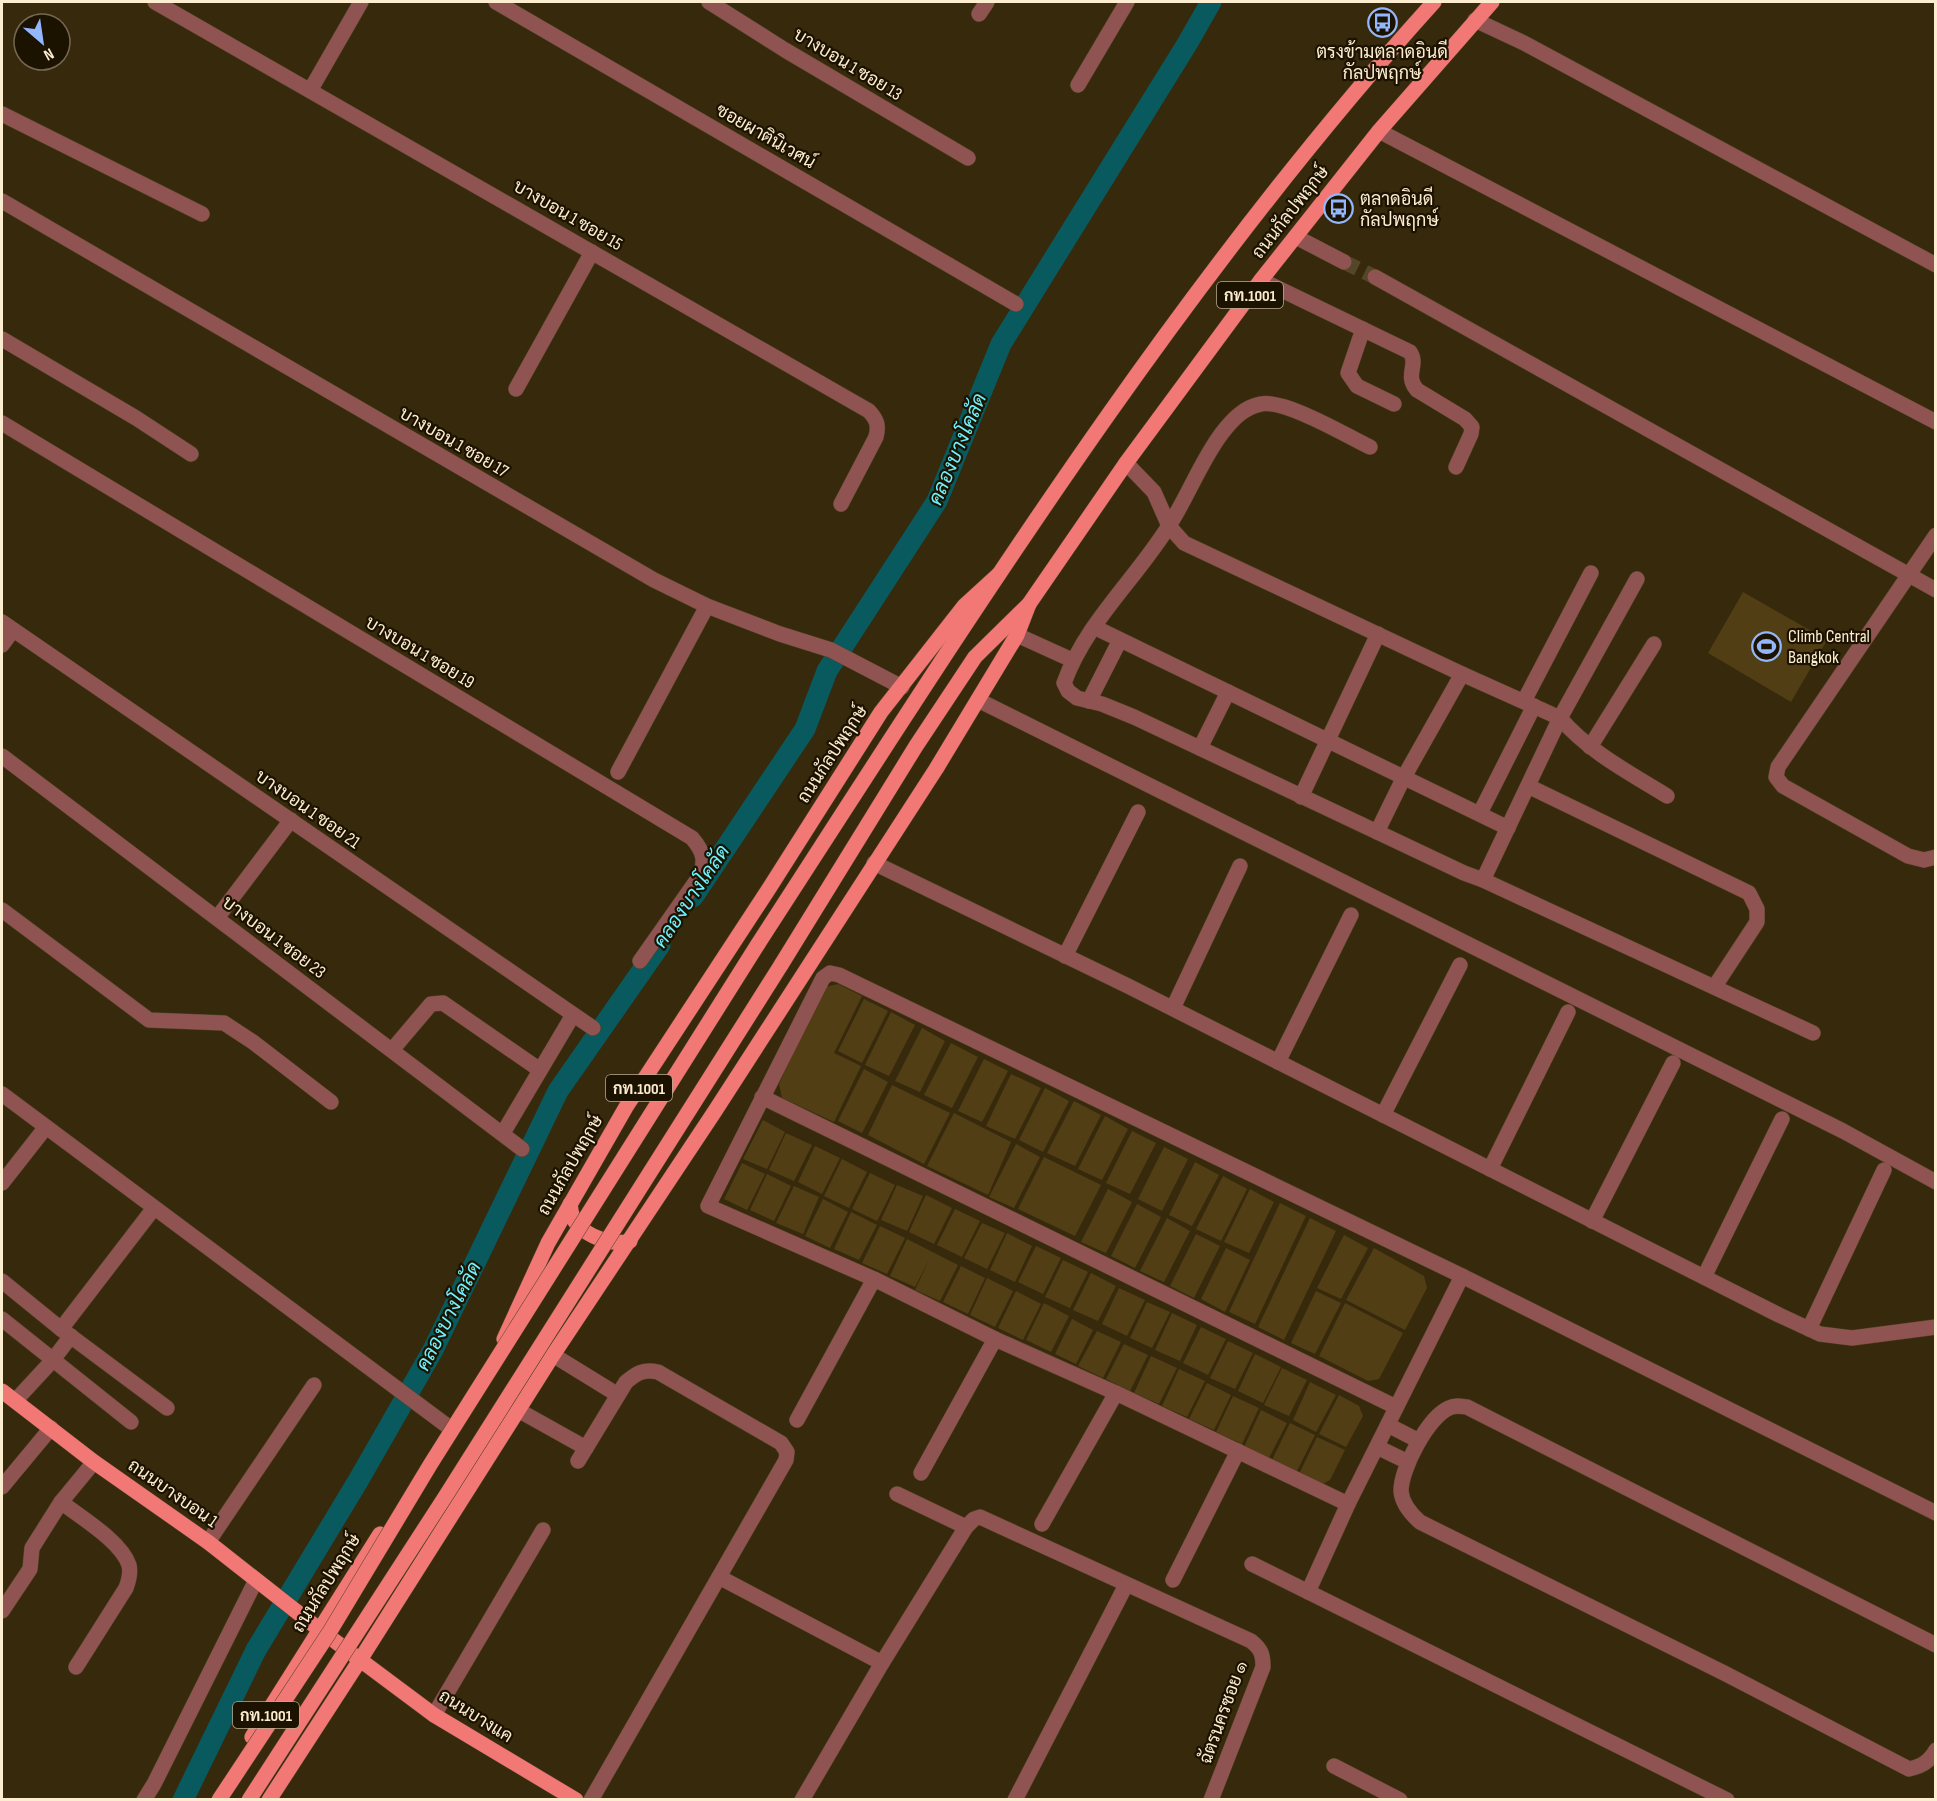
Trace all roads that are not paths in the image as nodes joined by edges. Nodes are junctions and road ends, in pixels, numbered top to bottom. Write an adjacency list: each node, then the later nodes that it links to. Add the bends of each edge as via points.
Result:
1 (155, 2): 10 (street, บางบอน 1 ซอย 15)
2 (361, 2): 10 (street)
3 (496, 2): 22 (street, ซอยผาตินิเวศน์)
4 (710, 2): 13 (street, บางบอน 1 ซอย 13)
5 (1127, 2): 9 (street)
6 (1434, 2): 37 (main road, ถนนกัลปพฤกษ์ / กท.1001, via 1254,217 1181,313)
7 (1492, 2): 8 (main road, ถนนกัลปพฤกษ์ / กท.1001)
8 (1475, 20): 12 (main road, ถนนกัลปพฤกษ์ / กท.1001); 19 (street, via 1534,48)
9 (1078, 85)
10 (310, 89): 17 (street, บางบอน 1 ซอย 15)
11 (2, 114): 15 (street)
12 (1379, 131): 16 (main road, ถนนกัลปพฤกษ์ / กท.1001); 27 (street)
13 (968, 158)
14 (2, 201): 42 (street, บางบอน 1 ซอย 17, via 654,580)
15 (202, 214)
16 (1296, 237): 18 (street); 21 (main road, ถนนกัลปพฤกษ์ / กท.1001)
17 (592, 252): 25 (street); 33 (street, บางบอน 1 ซอย 15, via 869,411 878,426 876,437)
18 (1344, 262)
19 (1935, 265)
20 (1375, 277): 38 (street)
21 (1261, 280): 23 (street); 31 (main road, ถนนกัลปพฤกษ์ / กท.1001)
22 (1016, 304)
23 (1363, 329): 26 (street, via 1348,373 1357,387); 32 (street, via 1410,352 1411,383 1472,427)
24 (2, 339): 30 (street)
25 (516, 389)
26 (1394, 404)
27 (1935, 422)
28 (2, 423): 80 (street, บางบอน 1 ซอย 19, via 692,838 704,856 699,877)
29 (1370, 447): 34 (street, via 1292,409 1263,403 1243,411 1220,435)
30 (191, 454)
31 (1126, 463): 34 (street, via 1154,492); 41 (main road, ถนนกัลปพฤกษ์ / กท.1001)
32 (1456, 467)
33 (841, 504)
34 (1169, 526): 44 (street); 45 (street, via 1184,543 1201,552)
35 (1935, 535): 38 (street)
36 (1591, 573): 56 (street)
37 (999, 574): 52 (main road, ถนนกัลปพฤกษ์ / กท.1001, via 964,606); 164 (main road, ถนนกัลปพฤกษ์ / กท.1001, bridge, via 759,944 329,1633)
38 (1910, 575): 40 (street); 72 (street, via 1778,767 1776,777 1783,786 1908,856 1924,860)
39 (1637, 579): 57 (street)
40 (1935, 590)
41 (1029, 604): 46 (main road, ถนนกัลปพฤกษ์ / กท.1001); 165 (main road, ถนนกัลปพฤกษ์ / กท.1001, bridge, via 975,657 916,746 445,1497)
42 (707, 606): 52 (street, บางบอน 1 ซอย 17, via 831,650); 62 (street)
43 (7, 626): 49 (street); 69 (street, บางบอน 1 ซอย 21)
44 (1094, 627): 47 (street); 50 (street)
45 (1378, 634): 51 (street); 58 (street)
46 (1017, 635): 50 (street); 54 (main road, ถนนกัลปพฤกษ์ / กท.1001)
47 (1120, 640): 53 (street); 55 (street)
48 (1654, 644): 59 (street)
49 (2, 645)
50 (1072, 660): 55 (street, via 1064,683 1077,698)
51 (1462, 674): 56 (street); 63 (street)
52 (902, 687): 104 (main road, ถนนกัลปพฤกษ์ / กท.1001, via 881,712 626,1107)
53 (1228, 692): 58 (street); 60 (street)
54 (978, 700): 73 (main road, ถนนกัลปพฤกษ์ / กท.1001); 102 (street, via 1843,1131)
55 (1089, 701): 60 (street)
56 (1529, 704): 57 (street); 68 (street)
57 (1560, 718): 59 (street); 64 (street)
58 (1326, 740): 63 (street); 66 (street)
59 (1590, 747): 65 (street)
60 (1200, 748): 66 (street)
61 (2, 756): 78 (street, บางบอน 1 ซอย 23)
62 (618, 772)
63 (1404, 777): 68 (street); 71 (street)
64 (1528, 786): 70 (street); 82 (street, via 1749,893 1758,909 1757,922)
65 (1666, 796)
66 (1301, 797): 71 (street)
67 (1138, 812): 79 (street)
68 (1480, 813): 70 (street)
69 (291, 820): 78 (street); 85 (street, บางบอน 1 ซอย 21)
70 (1508, 828): 75 (street)
71 (1377, 832): 75 (street)
72 (1935, 857)
73 (874, 863): 79 (street); 107 (main road, ถนนกัลปพฤกษ์ / กท.1001)
74 (1240, 866): 83 (street)
75 (1483, 880): 82 (street)
76 (2, 910): 94 (street, via 149,1020 225,1023)
77 (1351, 915): 89 (street)
78 (217, 918): 88 (street, บางบอน 1 ซอย 23)
79 (1065, 956): 83 (street)
80 (640, 962)
81 (1460, 965): 95 (street)
82 (1715, 986): 87 (street)
83 (1173, 1008): 89 (street)
84 (1568, 1012): 100 (street)
85 (573, 1015): 86 (street, บางบอน 1 ซอย 21); 91 (street)
86 (593, 1028)
87 (1813, 1033)
88 (392, 1050): 91 (street, via 431,1004 443,1003); 98 (street, บางบอน 1 ซอย 23)
89 (1278, 1062): 95 (street)
90 (1673, 1063): 106 (street)
91 (540, 1070): 98 (street)
92 (2, 1094): 97 (street)
93 (762, 1097): 108 (street, via 819,984 830,973 839,975); 110 (street, via 708,1206); 125 (street)
94 (331, 1102)
95 (1383, 1115): 100 (street)
96 (1782, 1119): 109 (street)
97 (46, 1127): 103 (street); 105 (street)
98 (503, 1133): 99 (street, บางบอน 1 ซอย 23)
99 (522, 1149)
100 (1491, 1169): 106 (street)
101 (1884, 1170): 114 (street)
102 (1935, 1182)
103 (2, 1183)
104 (570, 1204): 107 (main road, via 572,1215 584,1230 610,1243); 131 (main road, ถนนกัลปพฤกษ์ / กท.1001, via 500,1347)
105 (154, 1208): 115 (street); 131 (street)
106 (1592, 1221): 109 (street)
107 (630, 1241): 117 (main road, ถนนกัลปพฤกษ์ / กท.1001)
108 (1462, 1276): 125 (street); 142 (street)
109 (1704, 1277): 114 (street)
110 (874, 1279): 116 (street); 127 (street)
111 (2, 1281): 115 (street)
112 (2, 1319): 118 (street)
113 (1935, 1327): 114 (street, via 1852,1338)
114 (1809, 1329)
115 (66, 1332): 118 (street); 124 (street)
116 (995, 1339): 121 (street); 137 (street)
117 (553, 1355): 122 (street); 126 (main road, ถนนกัลปพฤกษ์ / กท.1001)
118 (52, 1361): 123 (street); 128 (street)
119 (314, 1385): 146 (street)
120 (2, 1391): 123 (main road, ถนนบางบอน 1)
121 (1116, 1393): 134 (street); 143 (street)
122 (618, 1395): 126 (street, via 582,1454); 148 (street, via 637,1373 658,1372 781,1443 787,1452)
123 (15, 1401): 130 (main road, ถนนบางบอน 1)
124 (167, 1407)
125 (1396, 1407): 129 (street)
126 (518, 1410): 156 (main road, ถนนกัลปพฤกษ์ / กท.1001)
127 (797, 1420)
128 (131, 1422)
129 (1388, 1425): 132 (street); 133 (street)
130 (51, 1428): 135 (main road, ถนนบางบอน 1); 138 (street)
131 (450, 1428): 154 (main road, ถนนกัลปพฤกษ์ / กท.1001)
132 (1419, 1441): 136 (street); 155 (street, via 1447,1409 1467,1407)
133 (1377, 1447): 136 (street); 141 (street)
134 (1238, 1451): 141 (street); 150 (street)
135 (94, 1462): 140 (street); 146 (main road, ถนนบางบอน 1)
136 (1408, 1462): 160 (street, via 1401,1491 1410,1513 1420,1522 1909,1768 1922,1766)
137 (921, 1473)
138 (2, 1487)
139 (897, 1494): 144 (street)
140 (61, 1502): 153 (street, via 32,1548 30,1569); 158 (street, via 116,1545 129,1566 126,1588)
141 (1348, 1504): 152 (street)
142 (1935, 1513)
143 (1042, 1524)
144 (966, 1527): 151 (street, via 980,1517); 157 (street)
145 (543, 1530): 159 (street)
146 (208, 1542): 149 (main road, ถนนบางบอน 1)
147 (1252, 1564): 152 (street)
148 (718, 1577): 157 (street); 168 (street)
149 (256, 1580): 154 (main road, ถนนบางบอน 1); 162 (street)
150 (1173, 1580)
151 (1126, 1585): 170 (street); 171 (street, ฉัตรนครซอย ๑, via 1251,1641 1263,1655 1263,1667)
152 (1308, 1592): 173 (street)
153 (2, 1611)
154 (320, 1630): 156 (main road, ถนนบางแค); 163 (main road, ถนนกัลปพฤกษ์ / กท.1001)
155 (1935, 1645)
156 (360, 1660): 159 (main road, ถนนบางแค); 166 (main road, ถนนกัลปพฤกษ์ / กท.1001)
157 (882, 1663): 169 (street)
158 (76, 1667)
159 (434, 1715): 167 (main road, ถนนบางแค)
160 (1935, 1750)
161 (1334, 1766): 172 (street)
162 (144, 1800)
163 (212, 1800)
164 (219, 1800)
165 (249, 1800)
166 (269, 1800)
167 (576, 1800)
168 (591, 1800)
169 (802, 1800)
170 (1015, 1800)
171 (1211, 1800)
172 (1400, 1800)
173 (1726, 1800)

